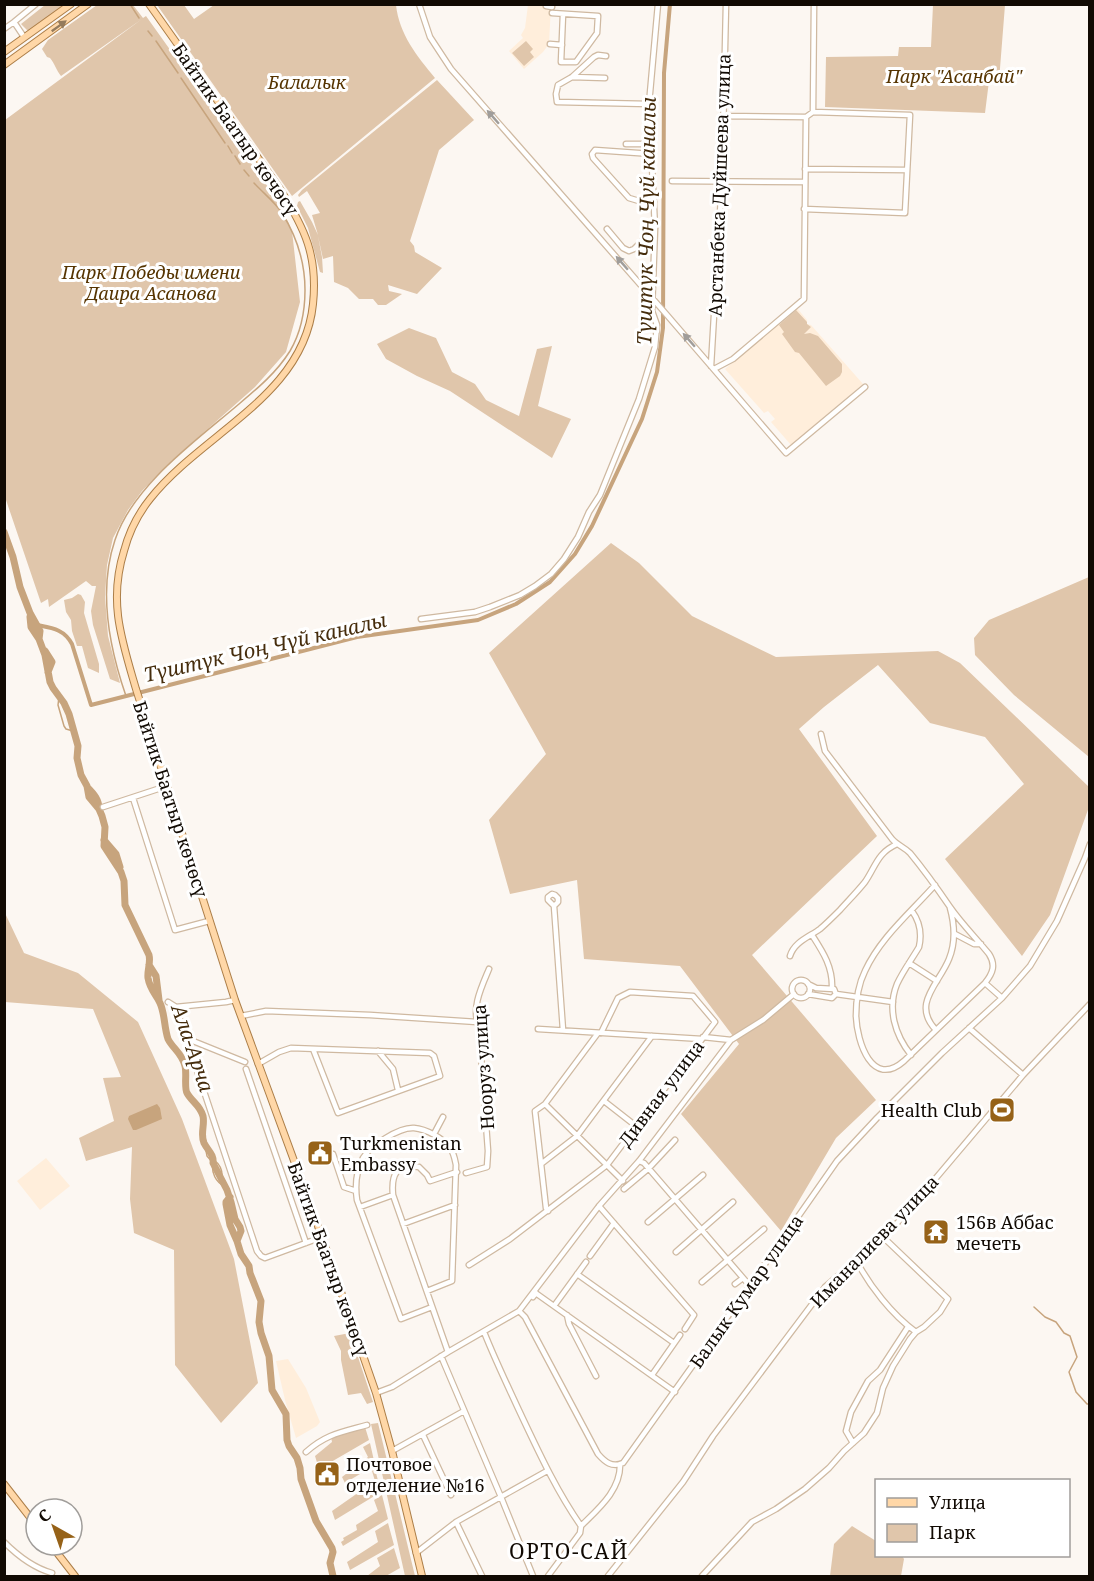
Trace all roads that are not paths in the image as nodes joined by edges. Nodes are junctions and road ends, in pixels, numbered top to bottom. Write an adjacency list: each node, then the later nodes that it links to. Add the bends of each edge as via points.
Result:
1 (36, 4): 11 (street)
2 (70, 4): 13 (main road)
3 (88, 4): 16 (main road, one-way to 3)
4 (149, 4): 43 (main road, Байтик Баатыр көчөсү, via 297,216 310,248 315,282 308,331 291,366 264,396 163,485 146,505 123,553 116,603 121,639)
5 (419, 4): 38 (street, one-way to 5, via 451,69 430,37)
6 (658, 4): 22 (street)
7 (726, 4): 24 (street, Арстанбека Дуйшеева улица)
8 (813, 4): 23 (street)
9 (552, 13): 10 (street)
10 (563, 14): 15 (street); 15 (street, via 598,16 597,33 576,62 561,62)
11 (14, 22): 12 (street); 13 (street)
12 (4, 29)
13 (24, 37): 16 (main road); 17 (main road)
14 (550, 44): 15 (street)
15 (562, 45)
16 (30, 47): 19 (main road)
17 (4, 52)
18 (606, 56): 20 (street, via 594,57)
19 (4, 65)
20 (572, 77): 21 (street); 22 (street, via 557,87 557,102)
21 (604, 78)
22 (649, 104): 27 (street)
23 (813, 112): 25 (street); 30 (street, via 910,115)
24 (723, 116): 25 (street); 31 (street, Арстанбека Дуйшеева улица)
25 (806, 117): 29 (street)
26 (626, 144): 27 (street)
27 (651, 144): 28 (street)
28 (652, 153): 34 (street); 34 (street, via 595,150 592,154 629,198)
29 (805, 170): 30 (street); 33 (street)
30 (907, 170): 35 (street, via 904,213)
31 (722, 180): 32 (street); 33 (street); 39 (street, Арстанбека Дуйшеева улица)
32 (672, 181)
33 (804, 182): 35 (street)
34 (654, 202): 36 (street)
35 (804, 209): 39 (street, via 804,299 733,359)
36 (655, 228): 37 (street, via 629,251); 38 (street)
37 (606, 230)
38 (653, 299): 39 (street, one-way to 38); 41 (street, via 656,342 639,399 600,495 564,559 536,586 507,601 475,612)
39 (713, 367): 40 (street, via 786,453)
40 (865, 387)
41 (421, 620)
42 (821, 734): 46 (street, via 825,752)
43 (167, 786): 44 (street); 52 (main road, Байтик Баатыр көчөсү)
44 (133, 798): 45 (street); 52 (street, via 176,930)
45 (103, 807)
46 (897, 844): 48 (street, via 909,852); 54 (street, via 879,857 864,883)
47 (1089, 844): 67 (street, Балык Кумар улица, via 1043,946)
48 (935, 885): 50 (street); 51 (street)
49 (554, 906): 77 (street)
50 (950, 907): 53 (street); 55 (street)
51 (912, 911): 57 (street, via 920,940); 66 (street, via 871,959)
52 (209, 921): 68 (main road, Байтик Баатыр көчөсү)
53 (955, 934): 55 (street); 59 (street, via 949,960)
54 (812, 935): 56 (street, via 797,945); 62 (street, via 830,964)
55 (981, 945): 60 (street, via 993,962)
56 (790, 956)
57 (909, 963): 59 (street); 70 (street, via 897,984)
58 (489, 969): 74 (street, Нооруз улица, via 477,997)
59 (937, 981): 78 (street, via 926,1010 928,1021)
60 (985, 983): 67 (street); 78 (street)
61 (808, 984): 62 (street); 63 (street); 64 (street, via 804,980 795,982)
62 (832, 989): 65 (street)
63 (808, 993): 64 (street, via 802,997); 65 (street, via 832,998)
64 (794, 994): 82 (street, via 758,1024)
65 (837, 994): 66 (street)
66 (857, 997): 70 (street); 86 (street, via 858,1034 871,1063 879,1069 893,1069)
67 (1002, 998): 75 (street, Балык Кумар улица)
68 (235, 1000): 72 (street); 73 (main road, Байтик Баатыр көчөсү)
69 (168, 1002): 72 (street)
70 (893, 1002): 86 (street, via 897,1033)
71 (1089, 1004): 90 (street, Иманалиева улица)
72 (176, 1006): 83 (street)
73 (241, 1016): 74 (street, via 266,1011); 88 (main road, Байтик Баатыр көчөсү)
74 (477, 1022): 105 (street, Нооруз улица, via 487,1167)
75 (969, 1028): 90 (street); 135 (street, Балык Кумар улица, via 837,1161)
76 (538, 1029): 77 (street)
77 (563, 1030): 79 (street)
78 (936, 1030): 86 (street)
79 (600, 1033): 80 (street); 81 (street, Дивная улица, via 618,998 630,992 693,996 715,1022); 93 (street)
80 (652, 1036): 81 (street); 92 (street)
81 (703, 1038): 82 (street); 95 (street, Дивная улица)
82 (730, 1040): 100 (street)
83 (187, 1041): 87 (street); 124 (street, via 257,1251 265,1258)
84 (313, 1049): 85 (street); 88 (street, via 291,1048); 91 (street, via 338,1113)
85 (378, 1051): 91 (street, via 393,1069); 91 (street, via 434,1056 440,1076)
86 (911, 1054)
87 (245, 1062)
88 (258, 1064): 122 (main road, Байтик Баатыр көчөсү)
89 (246, 1069): 124 (street)
90 (1023, 1075): 123 (street, Иманалиева улица)
91 (398, 1090)
92 (604, 1101): 95 (street); 97 (street)
93 (545, 1104): 97 (street); 101 (street, via 534,1112)
94 (443, 1117): 96 (street)
95 (636, 1126): 102 (street, Дивная улица)
96 (434, 1134): 104 (street, via 453,1152); 109 (street, via 408,1128 380,1142 362,1159)
97 (577, 1136): 101 (street); 102 (street)
98 (675, 1140): 103 (street)
99 (333, 1154): 109 (street, via 344,1187)
100 (639, 1161): 103 (street); 107 (street)
101 (541, 1164): 116 (street)
102 (607, 1165): 107 (street); 116 (street, Дивная улица)
103 (649, 1168): 108 (street); 111 (street)
104 (457, 1173): 110 (street, via 430,1181 419,1167 403,1167 393,1175); 113 (street)
105 (466, 1173)
106 (703, 1175): 111 (street)
107 (623, 1181): 114 (street)
108 (624, 1189)
109 (356, 1191): 115 (street)
110 (393, 1195): 115 (street); 119 (street)
111 (675, 1199): 117 (street); 121 (street)
112 (733, 1202): 121 (street)
113 (455, 1205): 119 (street); 136 (street, via 453,1281)
114 (599, 1206): 118 (street); 139 (street)
115 (360, 1207): 138 (street, via 401,1319)
116 (548, 1211): 130 (street, Дивная улица)
117 (648, 1222)
118 (614, 1223): 126 (street); 142 (street, via 694,1315)
119 (403, 1224): 136 (street)
120 (764, 1229): 127 (street)
121 (702, 1230): 125 (street); 127 (street)
122 (322, 1237): 124 (street); 152 (main road, Байтик Баатыр көчөсү)
123 (883, 1237): 128 (street, Иманалиева улица); 144 (street, via 948,1299 940,1312)
124 (306, 1243)
125 (675, 1252)
126 (590, 1256)
127 (728, 1260): 132 (street); 133 (street)
128 (856, 1260): 141 (street, via 875,1291); 176 (street, Иманалиева улица, via 817,1297)
129 (586, 1262): 131 (street)
130 (469, 1265)
131 (577, 1274): 137 (street); 146 (street)
132 (743, 1278): 134 (street); 135 (street)
133 (702, 1282)
134 (735, 1284)
135 (750, 1286): 151 (street, Балык Кумар улица)
136 (427, 1291): 138 (street)
137 (554, 1306): 139 (street, via 536,1293); 140 (street)
138 (432, 1307): 147 (street)
139 (520, 1312): 143 (street); 159 (street, via 598,1454 607,1463)
140 (567, 1315): 149 (street); 150 (street)
141 (908, 1326): 144 (street); 156 (street, via 851,1412 846,1431)
142 (685, 1329)
143 (484, 1332): 147 (street); 160 (street)
144 (916, 1332): 156 (street, via 893,1366 877,1413)
145 (680, 1335): 146 (street)
146 (674, 1343): 149 (street)
147 (448, 1352): 148 (street)
148 (441, 1356): 152 (street); 153 (street)
149 (652, 1375): 151 (street)
150 (596, 1376)
151 (675, 1392): 159 (street, Балык Кумар улица)
152 (376, 1394): 157 (main road, Байтик Баатыр көчөсү)
153 (464, 1411): 155 (street); 163 (street)
154 (367, 1425): 158 (street, via 332,1435)
155 (423, 1435): 157 (street); 162 (street)
156 (853, 1443): 177 (street, via 805,1489 752,1522)
157 (392, 1451): 168 (main road, Байтик Баатыр көчөсү)
158 (306, 1452)
159 (620, 1464): 166 (street, via 616,1486)
160 (548, 1471): 163 (street); 166 (street)
161 (4, 1484): 164 (main road)
162 (451, 1495)
163 (501, 1497): 165 (street); 174 (street)
164 (24, 1510)
165 (456, 1522): 168 (street); 173 (street)
166 (581, 1526): 175 (street, via 580,1533)
167 (4, 1542): 170 (street, via 40,1570)
168 (416, 1553): 172 (main road, Байтик Баатыр көчөсү)
169 (60, 1557): 171 (main road)
170 (52, 1573)
171 (75, 1576)
172 (422, 1576)
173 (482, 1576)
174 (533, 1576)
175 (548, 1576)
176 (609, 1576)
177 (702, 1576)

